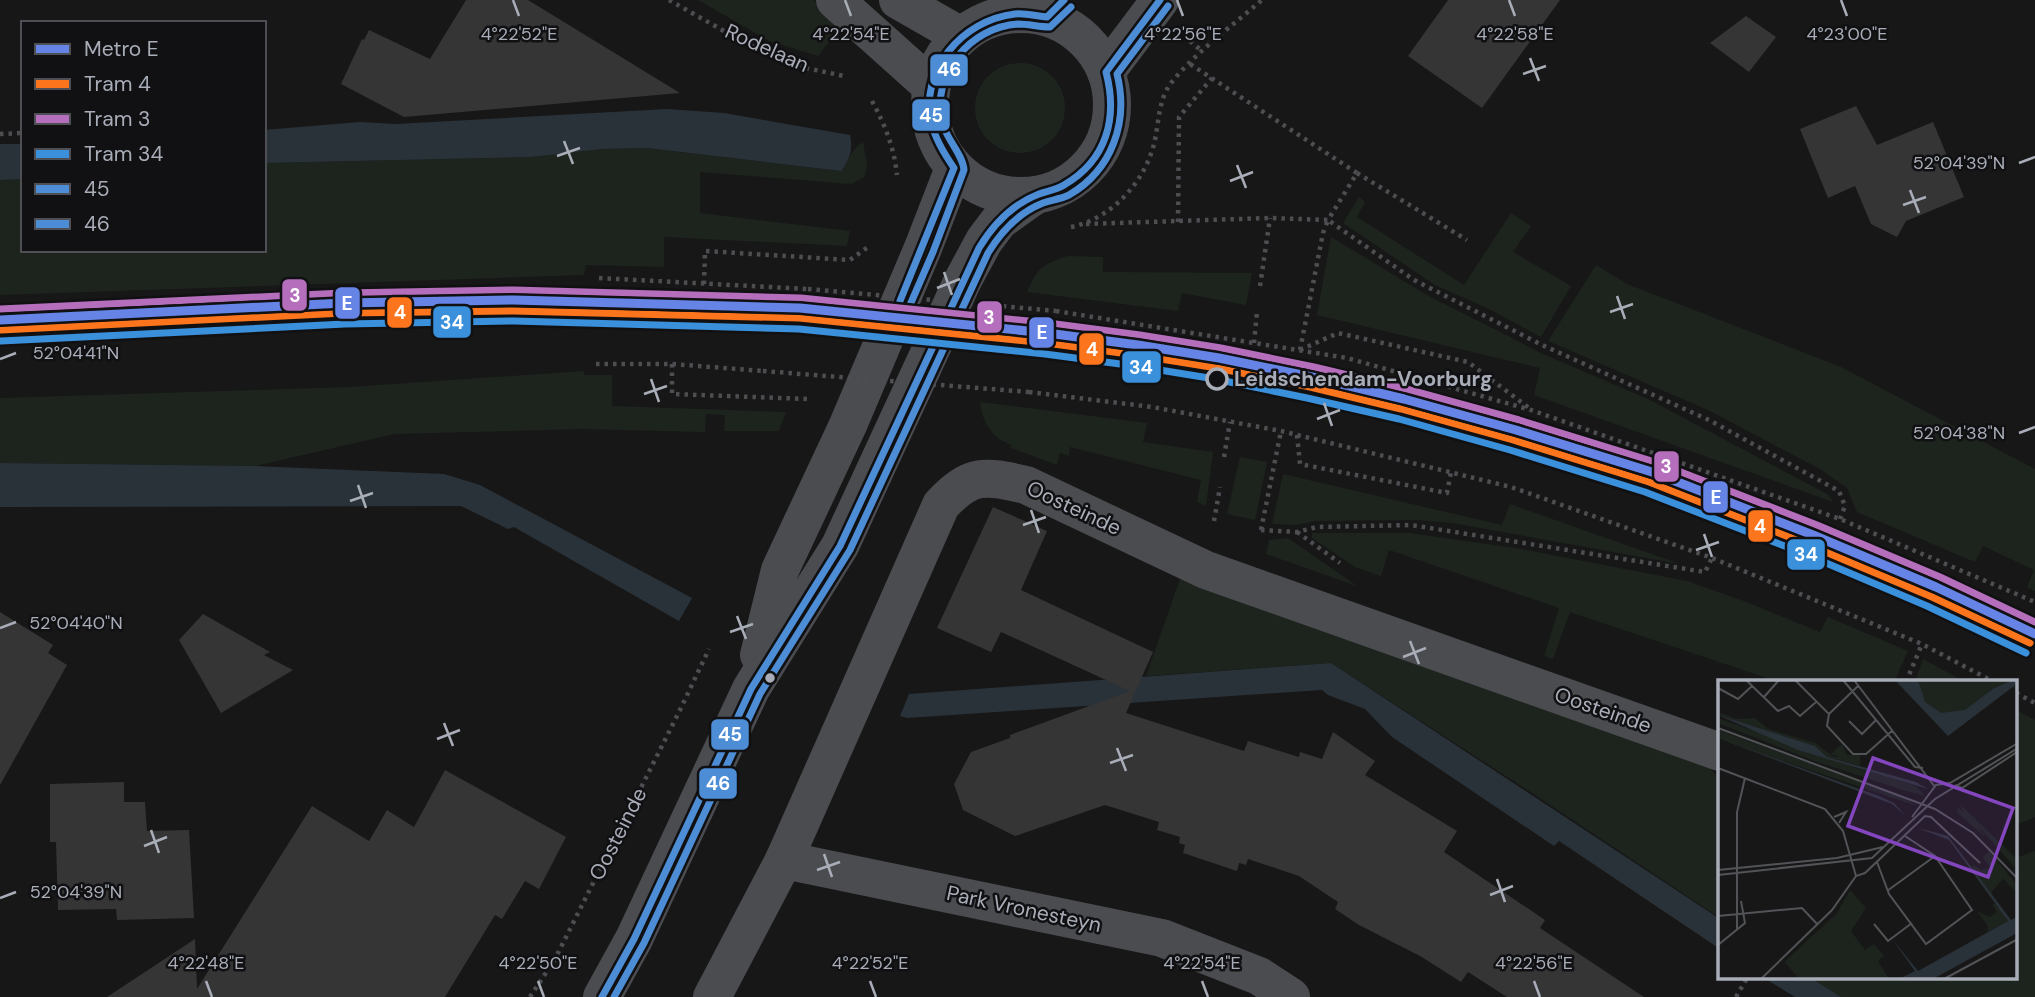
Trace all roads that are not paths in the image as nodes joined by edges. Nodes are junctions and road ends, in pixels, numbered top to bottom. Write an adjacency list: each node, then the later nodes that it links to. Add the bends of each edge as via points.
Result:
1 (835, 0): 7 (street)
2 (898, 0): 5 (street)
3 (1160, 0): 6 (street)
4 (1056, 9): 5 (street, via 986,20); 6 (street, via 1097,54)
5 (961, 36): 7 (street, via 942,56)
6 (1106, 72): 9 (street, via 1112,113 1105,143 1087,169 1062,186)
7 (931, 86): 8 (street, via 930,115 938,144)
8 (954, 168): 9 (street, via 977,186 1005,195); 10 (street, via 848,425 779,570)
9 (1034, 195): 10 (street, via 999,221 984,241 840,546)
10 (751, 689): 14 (street, via 634,939)
11 (1718, 751): 12 (street, Oosteinde, via 1206,570 1026,485 977,478 941,505)
12 (784, 860): 13 (street, Park Vronesteyn, via 1161,938); 15 (street, Oosteinde)
13 (1252, 986): 16 (street, Park Vronesteyn)
14 (602, 997)
15 (712, 997)
16 (1291, 997)

